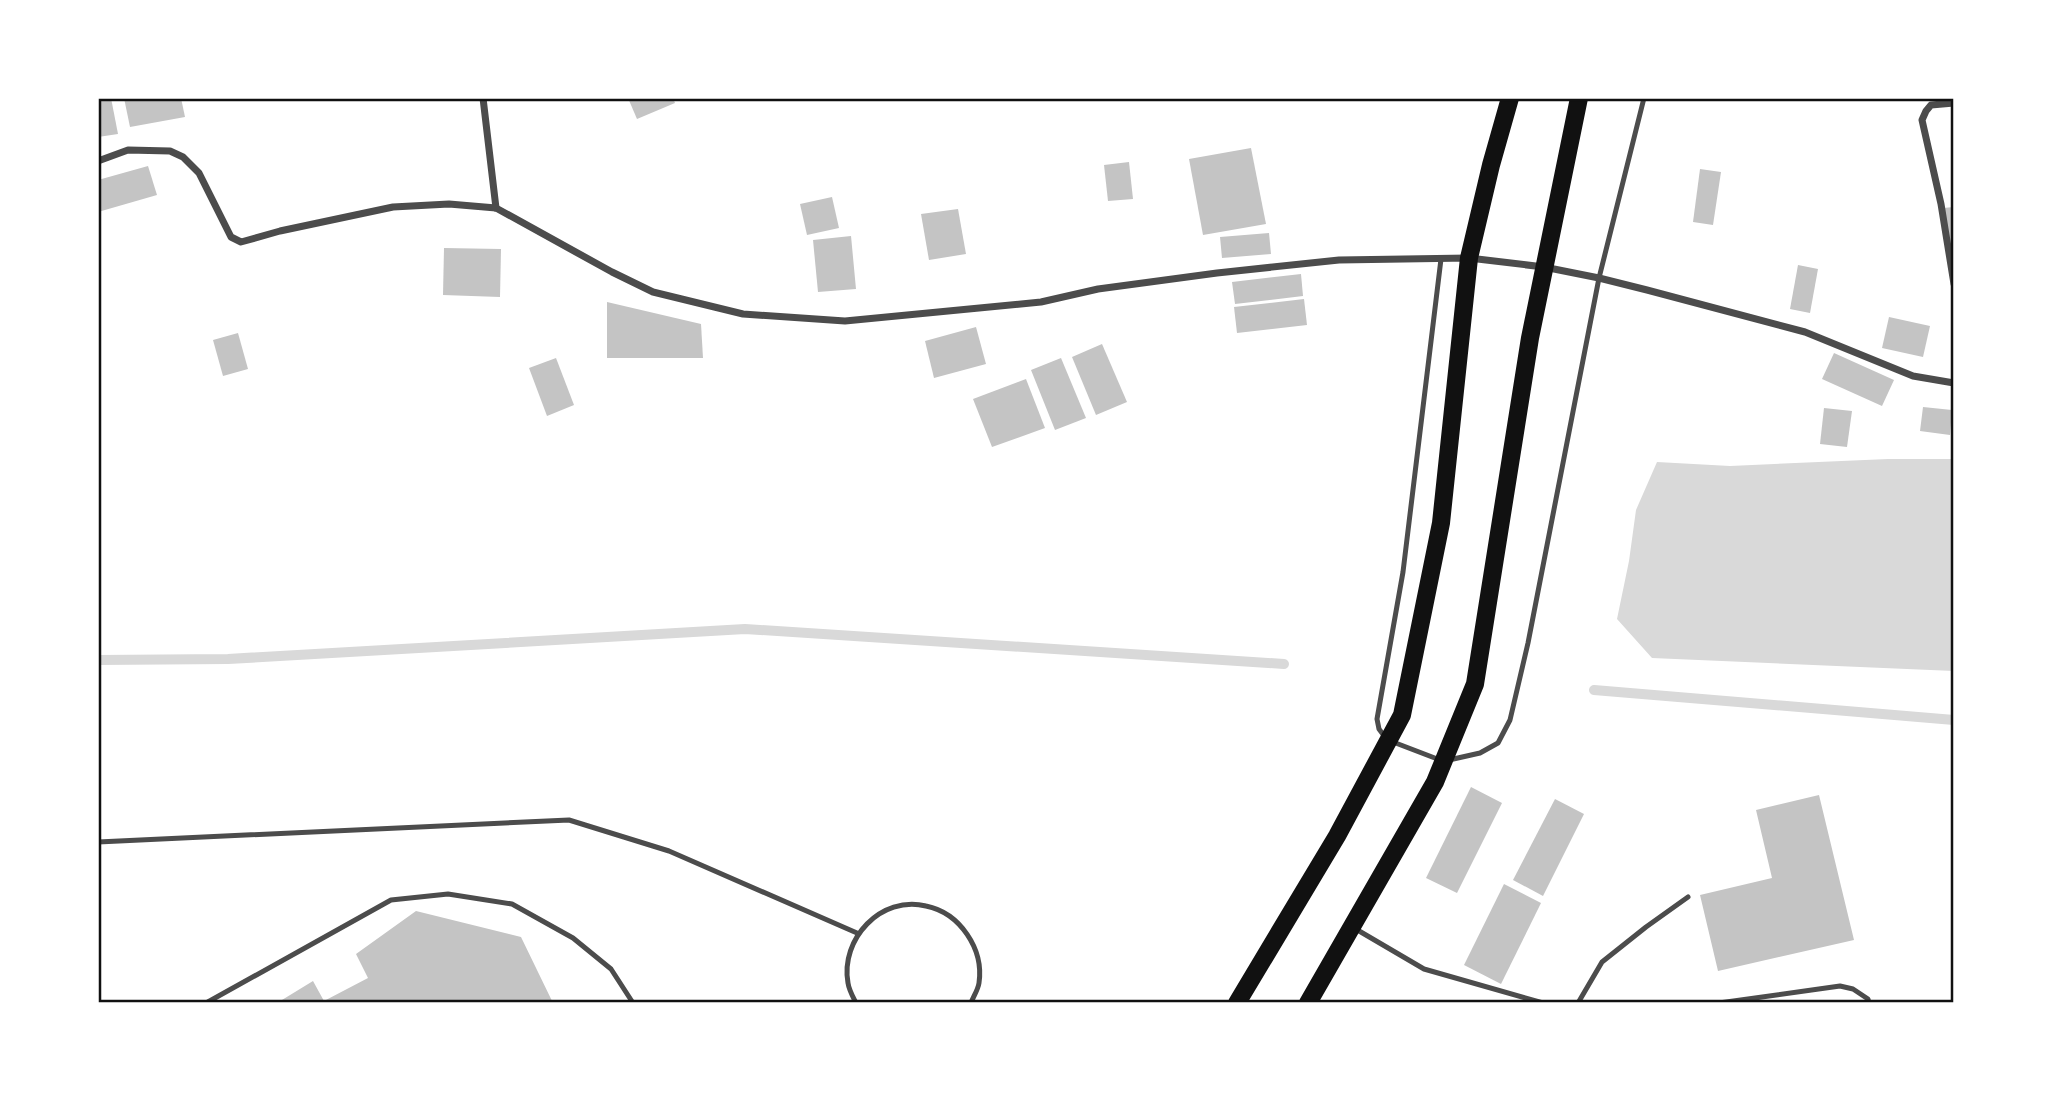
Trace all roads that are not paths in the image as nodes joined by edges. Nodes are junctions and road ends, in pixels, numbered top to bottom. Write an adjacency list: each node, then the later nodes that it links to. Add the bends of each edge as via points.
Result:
1 (483, 98): 7 (street)
2 (1510, 98): 8 (main road)
3 (1579, 98): 10 (main road)
4 (1644, 98): 11 (lane)
5 (1954, 103): 12 (street, via 1931,105 1922,120)
6 (98, 161): 7 (street, via 128,150 170,151 183,158 199,173 231,237 241,242 393,207 449,204)
7 (496, 208): 9 (street, via 653,292 744,314 845,321 1041,302 1098,289 1339,260)
8 (1469, 258): 9 (street); 10 (street); 14 (main road, via 1441,523 1402,715)
9 (1441, 259): 14 (lane, via 1403,572 1377,719)
10 (1544, 267): 11 (street); 15 (main road, via 1475,684)
11 (1599, 278): 13 (street, via 1805,332 1913,376); 15 (lane, via 1510,720 1497,743 1480,753)
12 (1954, 284)
13 (1954, 383)
14 (1388, 740): 15 (lane); 24 (main road, via 1337,836)
15 (1443, 761): 18 (main road)
16 (98, 842): 19 (lane, via 569,820 669,851)
17 (1688, 897): 27 (lane, via 1602,962)
18 (1352, 927): 25 (main road); 26 (lane, via 1424,969)
19 (857, 933): 22 (lane, via 848,958 848,984); 23 (lane, via 876,915 900,905 926,905 950,916 968,934 979,958 979,984)
20 (206, 1003): 21 (lane, via 391,900 448,894 512,904 573,939 611,969)
21 (633, 1003)
22 (856, 1003)
23 (971, 1003)
24 (1237, 1003)
25 (1308, 1003)
26 (1543, 1003)
27 (1578, 1003)
28 (1719, 1003): 29 (lane, via 1840,986 1853,989)
29 (1869, 1003)

